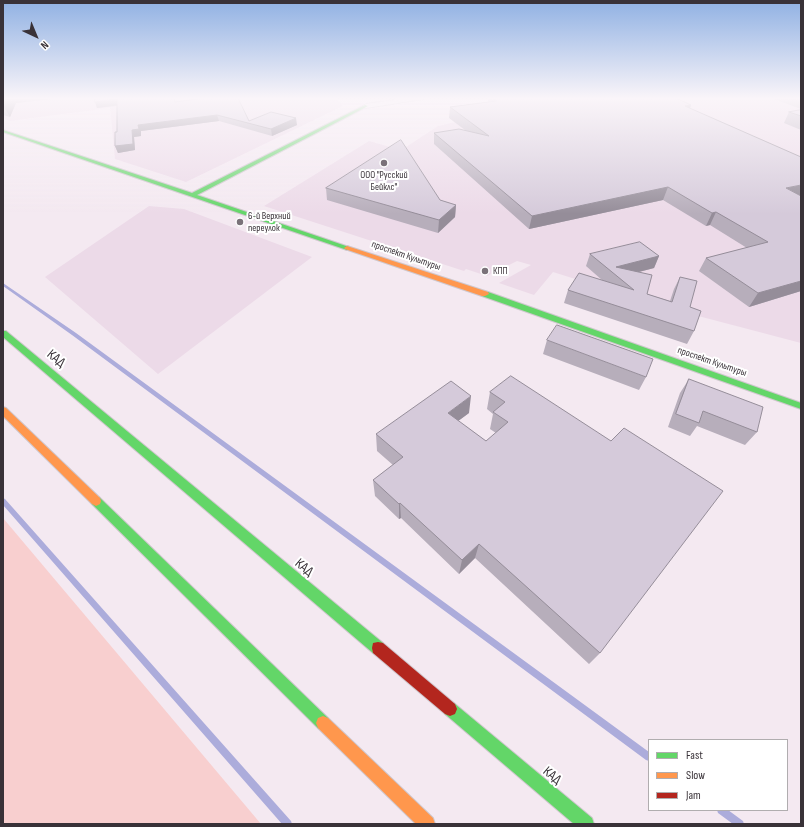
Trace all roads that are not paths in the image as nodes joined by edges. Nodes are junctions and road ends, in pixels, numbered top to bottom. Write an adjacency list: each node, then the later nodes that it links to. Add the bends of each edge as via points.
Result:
1 (20, 137): 3 (main road, проспект Культуры)
2 (307, 137): 3 (main road)
3 (193, 195): 5 (main road, проспект Культуры)
4 (3, 333): 8 (main road, КАД)
5 (801, 406)
6 (3, 410): 7 (main road)
7 (426, 824)
8 (586, 824)

